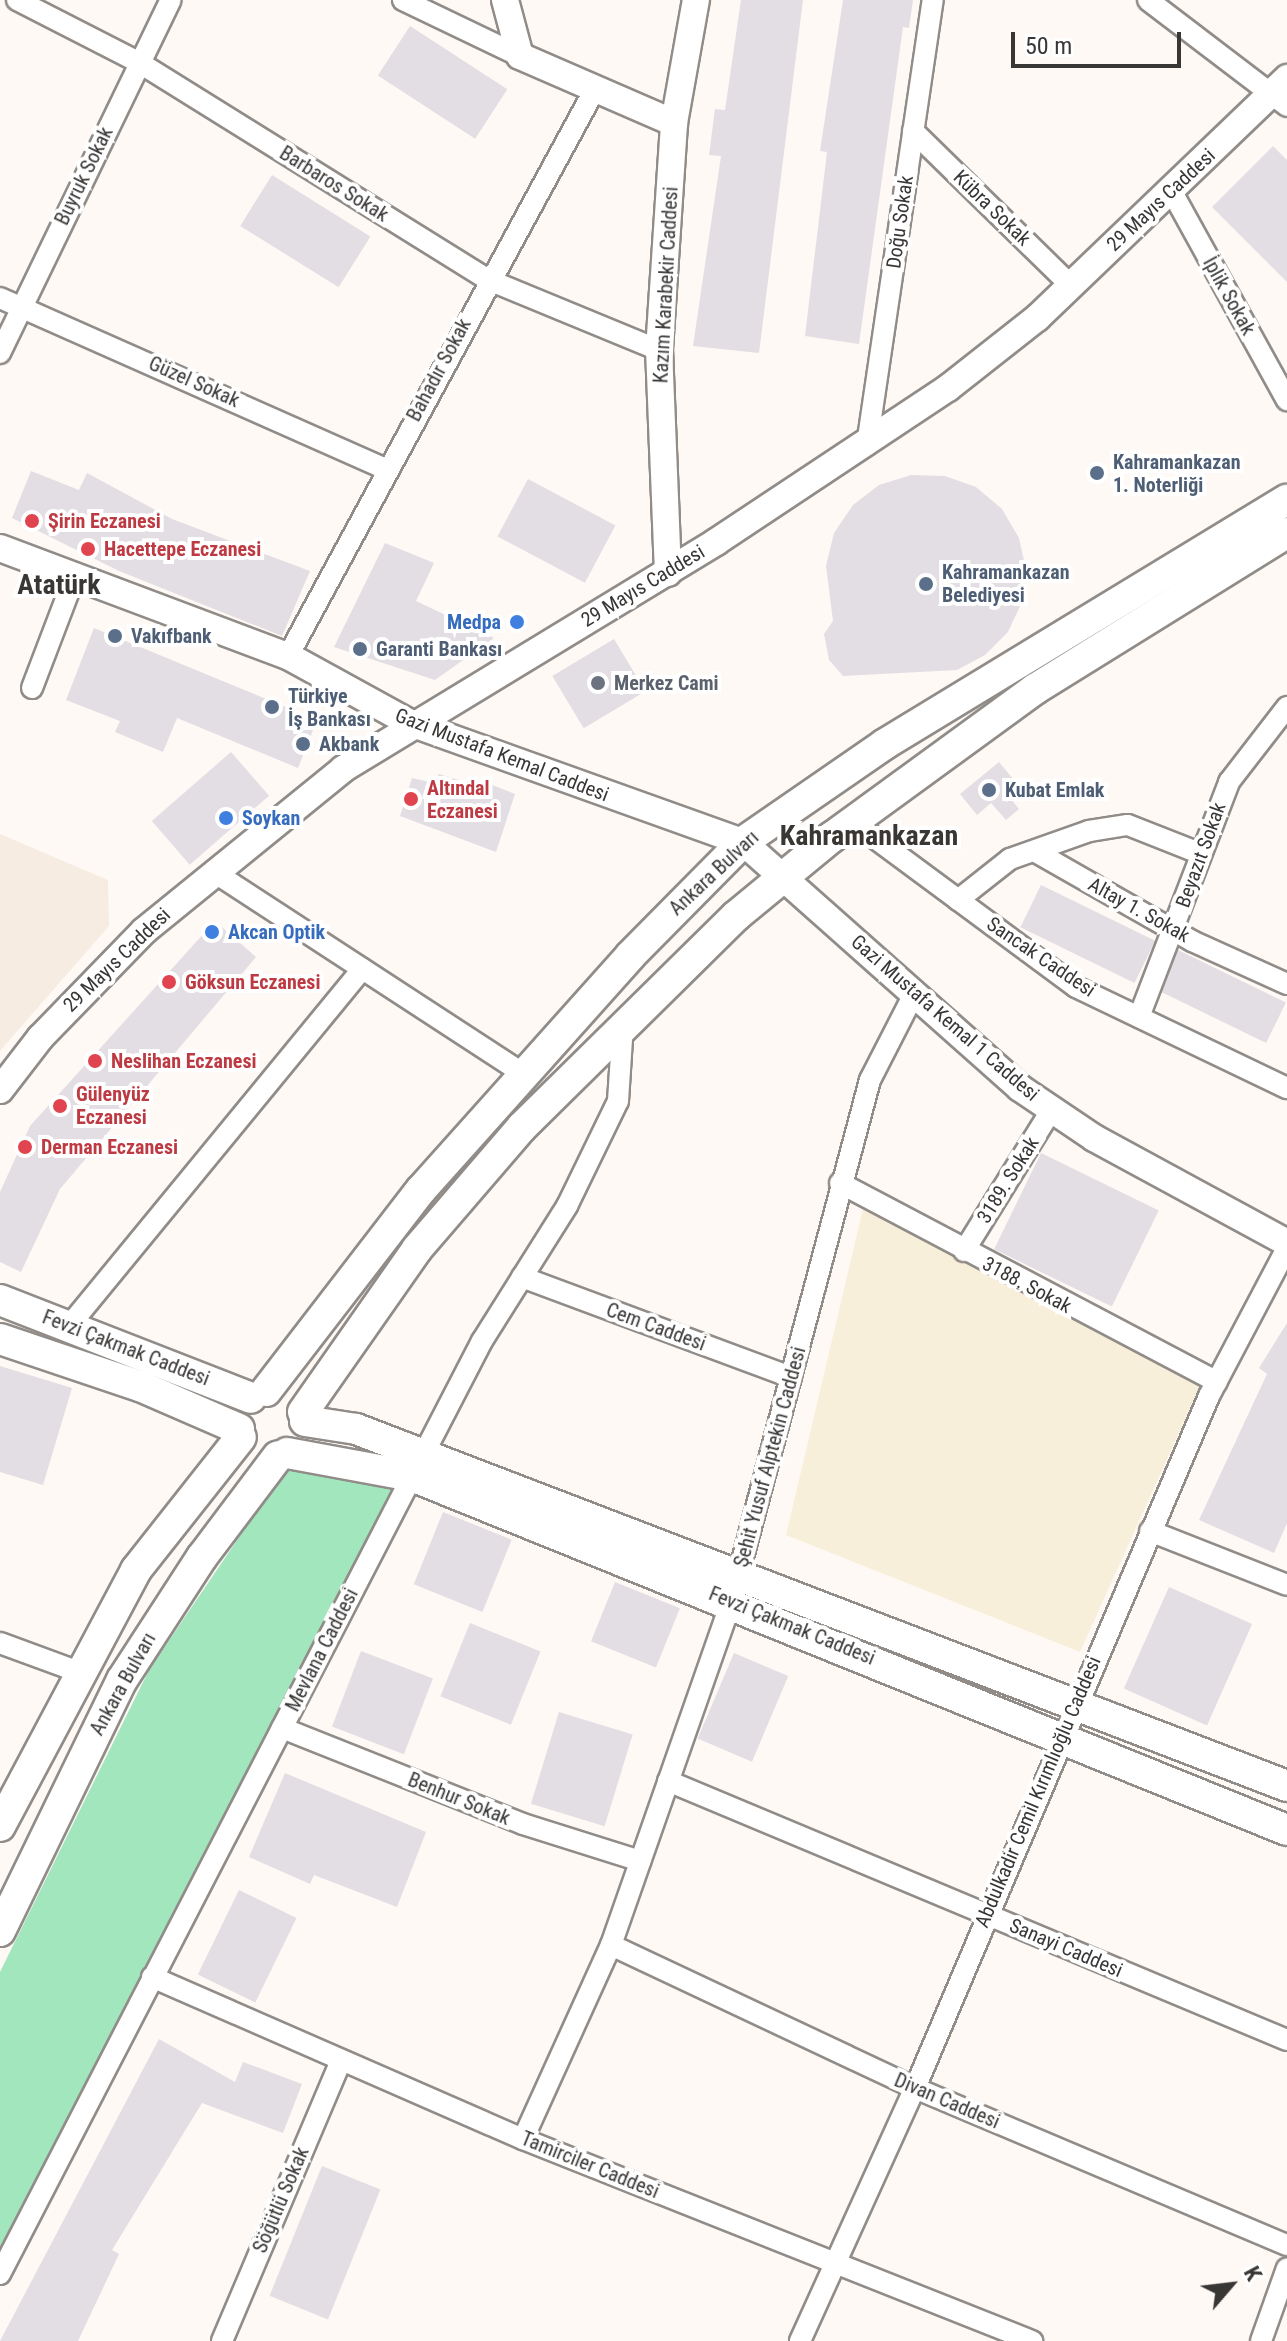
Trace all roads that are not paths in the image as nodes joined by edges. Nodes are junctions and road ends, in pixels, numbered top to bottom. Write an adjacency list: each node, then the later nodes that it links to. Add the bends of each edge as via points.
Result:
1 (17, 0): 9 (street, Barbaros Sokak)
2 (171, 0): 9 (street, Buyruk Sokak)
3 (403, 0): 8 (street)
4 (505, 0): 8 (street)
5 (696, 0): 12 (street, Kazım Karabekir Caddesi)
6 (933, 0): 13 (street, Doğu Sokak)
7 (1148, 0): 11 (street)
8 (520, 56): 10 (street)
9 (140, 63): 15 (street, Barbaros Sokak); 18 (street, Buyruk Sokak)
10 (596, 87): 12 (street); 15 (street, Bahadır Sokak)
11 (1282, 92): 14 (street, 29 Mayıs Caddesi)
12 (674, 123): 19 (street, Kazım Karabekir Caddesi)
13 (913, 131): 16 (street, Kübra Sokak); 22 (street, Doğu Sokak)
14 (1172, 192): 16 (street, 29 Mayıs Caddesi); 21 (street, İplik Sokak)
15 (489, 280): 19 (street, Barbaros Sokak); 23 (street, Bahadır Sokak)
16 (1070, 285): 22 (street, 29 Mayıs Caddesi, via 995,353)
17 (0, 298): 18 (street, Güzel Sokak)
18 (22, 305): 20 (street, Buyruk Sokak); 23 (street, Güzel Sokak)
19 (659, 350): 27 (street, Kazım Karabekir Caddesi)
20 (0, 353)
21 (1287, 400)
22 (867, 445): 27 (street, 29 Mayıs Caddesi)
23 (386, 469): 29 (street, Bahadır Sokak)
24 (1287, 500): 34 (main road, Ankara Bulvarı, via 885,744)
25 (1287, 533): 33 (main road, via 1072,664)
26 (0, 548): 28 (street, Gazi Mustafa Kemal Caddesi)
27 (668, 573): 32 (street, 29 Mayıs Caddesi)
28 (74, 578): 29 (street, Gazi Mustafa Kemal Caddesi); 30 (street)
29 (288, 656): 32 (street, Gazi Mustafa Kemal Caddesi)
30 (32, 688)
31 (1287, 707): 36 (street, Beyazıt Sokak, via 1229,782)
32 (410, 723): 34 (street, Gazi Mustafa Kemal Caddesi); 37 (street, 29 Mayıs Caddesi)
33 (853, 822): 38 (main road); 39 (street, Sancak Caddesi)
34 (743, 842): 38 (street, Gazi Mustafa Kemal 1 Caddesi); 46 (main road, Ankara Bulvarı)
35 (1036, 852): 36 (street, via 1089,831 1128,825); 39 (street, via 1010,859); 40 (street, Altay 1. Sokak)
36 (1199, 853): 40 (street, Beyazıt Sokak)
37 (214, 872): 41 (street); 48 (street, 29 Mayıs Caddesi, via 73,1001)
38 (782, 877): 43 (street, Gazi Mustafa Kemal 1 Caddesi); 45 (main road)
39 (958, 900): 44 (street, Sancak Caddesi, via 1076,987)
40 (1174, 931): 42 (street, Altay 1. Sokak); 44 (street, Beyazıt Sokak)
41 (362, 969): 46 (street); 55 (street)
42 (1287, 984)
43 (914, 994): 49 (street, Gazi Mustafa Kemal 1 Caddesi); 50 (street, Şehit Yusuf Alptekin Caddesi, via 870,1080)
44 (1139, 1017): 47 (street, Sancak Caddesi)
45 (623, 1023): 53 (street, Mevlana Caddesi, via 618,1101 567,1206); 60 (main road, via 522,1127 417,1249)
46 (524, 1074): 59 (main road, Ankara Bulvarı, via 374,1243)
47 (1287, 1088)
48 (0, 1090)
49 (1052, 1109): 51 (street, Gazi Mustafa Kemal 1 Caddesi); 52 (street, 3189. Sokak)
50 (840, 1183): 52 (street, 3188. Sokak); 57 (street, Şehit Yusuf Alptekin Caddesi)
51 (1287, 1245): 58 (street, Abdulkadir Cemil Kırımlıoğlu Caddesi)
52 (964, 1251): 58 (street, 3188. Sokak)
53 (522, 1277): 57 (street, Cem Caddesi); 63 (street, Mevlana Caddesi)
54 (0, 1300): 55 (main road, Fevzi Çakmak Caddesi)
55 (69, 1326): 59 (main road, Fevzi Çakmak Caddesi)
56 (0, 1339): 61 (main road, Fevzi Çakmak Caddesi, via 140,1386)
57 (791, 1377): 66 (street, Şehit Yusuf Alptekin Caddesi)
58 (1217, 1382): 64 (street, Abdulkadir Cemil Kırımlıoğlu Caddesi)
59 (258, 1394): 60 (main road, via 291,1397); 61 (main road)
60 (304, 1417): 62 (main road, via 301,1440); 63 (main road, Fevzi Çakmak Caddesi, via 356,1429)
61 (240, 1433): 62 (main road, via 260,1455); 68 (main road, via 136,1570)
62 (283, 1455): 63 (main road, Fevzi Çakmak Caddesi); 78 (main road, Ankara Bulvarı, via 202,1557 122,1680)
63 (418, 1465): 66 (main road, Fevzi Çakmak Caddesi); 70 (street, Mevlana Caddesi)
64 (1150, 1531): 65 (street); 69 (street, Abdulkadir Cemil Kırımlıoğlu Caddesi)
65 (1287, 1585)
66 (735, 1588): 69 (main road, Fevzi Çakmak Caddesi); 71 (main road, Fevzi Çakmak Caddesi); 72 (street, Şehit Yusuf Alptekin Caddesi)
67 (0, 1643): 68 (street)
68 (79, 1672): 74 (main road)
69 (1075, 1701): 71 (street, Abdulkadir Cemil Kırımlıoğlu Caddesi); 73 (main road, Fevzi Çakmak Caddesi)
70 (282, 1728): 76 (street, Benhur Sokak, via 523,1824); 80 (street, Mevlana Caddesi)
71 (1061, 1734): 75 (main road, Fevzi Çakmak Caddesi); 77 (street, Abdulkadir Cemil Kırımlıoğlu Caddesi)
72 (668, 1781): 76 (street, Şehit Yusuf Alptekin Caddesi); 77 (street, Sanayi Caddesi)
73 (1287, 1786)
74 (0, 1826)
75 (1287, 1830)
76 (640, 1861): 79 (street, Şehit Yusuf Alptekin Caddesi)
77 (987, 1914): 81 (street, Sanayi Caddesi); 83 (street, Abdulkadir Cemil Kırımlıoğlu Caddesi)
78 (0, 1931)
79 (611, 1945): 83 (street, Divan Caddesi); 84 (street, Şehit Yusuf Alptekin Caddesi)
80 (152, 1977): 82 (street, Tamirciler Caddesi); 88 (street, Mevlana Caddesi)
81 (1287, 2040)
82 (341, 2060): 84 (street, Tamirciler Caddesi); 89 (street, Söğütlü Sokak)
83 (915, 2088): 85 (street, Divan Caddesi); 86 (street, Abdulkadir Cemil Kırımlıoğlu Caddesi)
84 (523, 2139): 86 (street, Tamirciler Caddesi)
85 (1287, 2245)
86 (833, 2263): 90 (street, Abdulkadir Cemil Kırımlıoğlu Caddesi); 91 (street, Tamirciler Caddesi)
87 (1287, 2268): 92 (street)
88 (0, 2274)
89 (222, 2341)
90 (800, 2341)
91 (1032, 2341)
92 (1261, 2341)

